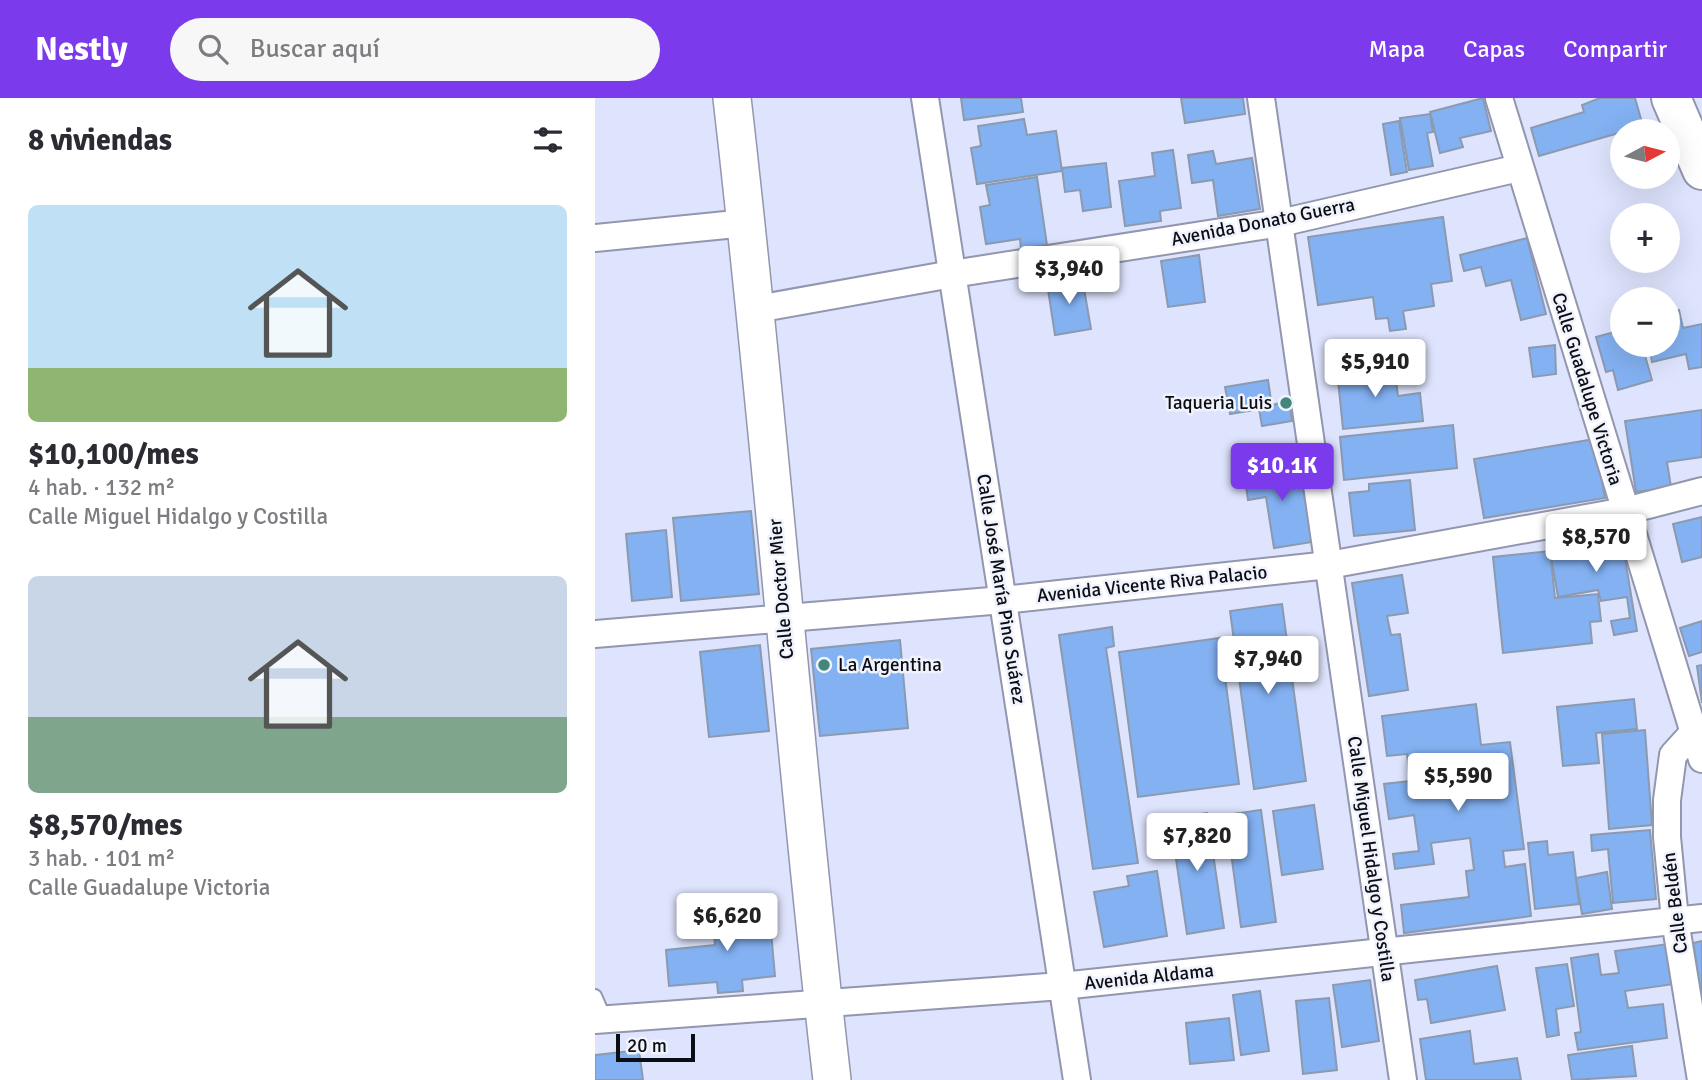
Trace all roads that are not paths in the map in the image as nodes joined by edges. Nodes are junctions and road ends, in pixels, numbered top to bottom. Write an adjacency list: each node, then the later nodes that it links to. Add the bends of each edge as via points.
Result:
1 (732, 98): 8 (main road, Calle Doctor Mier)
2 (925, 98): 11 (street, Calle José María Pino Suárez)
3 (1261, 98): 9 (street, Calle Miguel Hidalgo y Costilla)
4 (1499, 98): 6 (street, Calle Guadalupe Victoria)
5 (1671, 98): 7 (main road)
6 (1519, 167): 9 (street, Avenida Donato Guerra); 14 (street, Calle Guadalupe Victoria)
7 (1702, 170)
8 (746, 223): 10 (street); 12 (main road, Calle Doctor Mier)
9 (1280, 223): 11 (street, Avenida Donato Guerra); 15 (street, Calle Miguel Hidalgo y Costilla)
10 (595, 238)
11 (952, 274): 12 (street, Avenida Donato Guerra); 16 (street, Calle José María Pino Suárez)
12 (757, 309): 17 (main road, Calle Doctor Mier)
13 (1702, 491): 14 (street, Avenida Vicente Riva Palacio)
14 (1625, 510): 15 (street, Avenida Vicente Riva Palacio); 19 (street, Calle Guadalupe Victoria)
15 (1329, 565): 16 (street, Avenida Vicente Riva Palacio); 23 (street, Calle Miguel Hidalgo y Costilla)
16 (1003, 600): 17 (street, Avenida Vicente Riva Palacio); 24 (street, Calle José María Pino Suárez)
17 (783, 618): 18 (street, Avenida Vicente Riva Palacio); 25 (main road, Calle Doctor Mier)
18 (595, 634)
19 (1693, 733): 20 (street, Calle Guadalupe Victoria); 22 (street, Calle Beldén, via 1673,755 1667,800)
20 (1702, 759)
21 (1702, 918): 22 (street, Avenida Aldama)
22 (1675, 920): 23 (street, Avenida Aldama); 30 (street, Calle Beldén)
23 (1384, 951): 24 (street, Avenida Aldama); 29 (street, Calle Miguel Hidalgo y Costilla)
24 (1062, 986): 25 (street, Avenida Aldama); 28 (street, Calle José María Pino Suárez)
25 (824, 1005): 26 (street, Avenida Aldama); 27 (main road, Calle Doctor Mier)
26 (599, 1012)
27 (832, 1080)
28 (1077, 1080)
29 (1403, 1080)
30 (1701, 1080)

